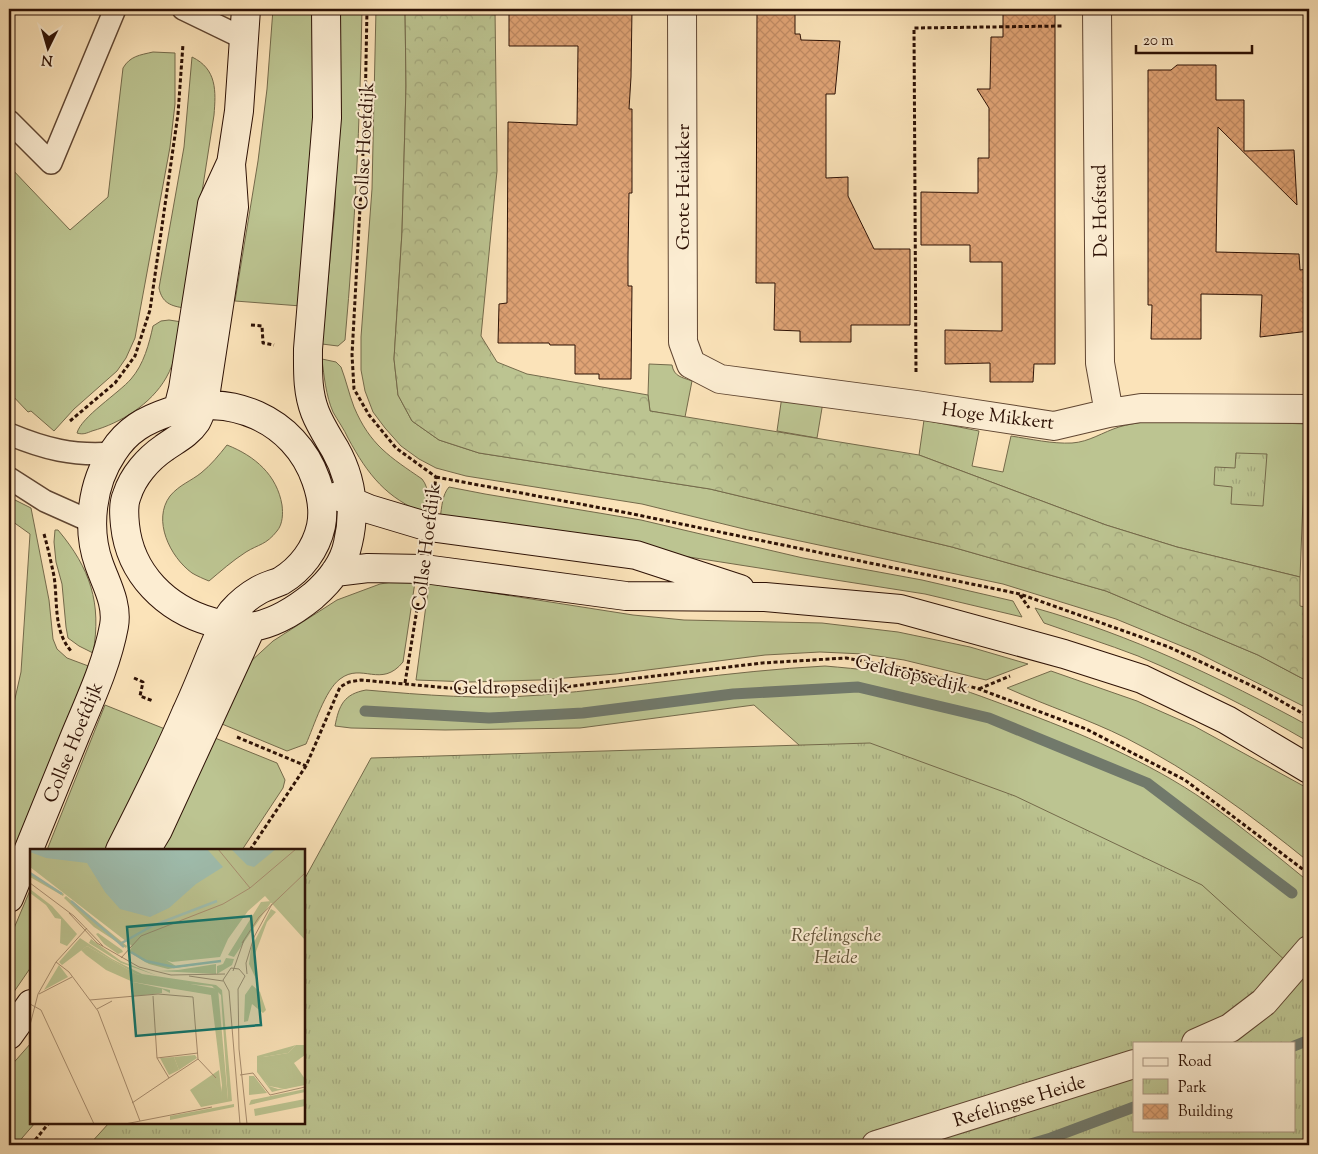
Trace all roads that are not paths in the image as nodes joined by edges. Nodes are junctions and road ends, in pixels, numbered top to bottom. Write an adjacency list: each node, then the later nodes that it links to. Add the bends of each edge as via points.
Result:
1 (116, 9): 8 (lane, via 51,164)
2 (183, 9): 7 (lane)
3 (246, 9): 7 (street)
4 (326, 9): 17 (street, Collse Hoefdijk, via 327,118 308,349 308,387 315,414 344,465)
5 (682, 9): 9 (street, Grote Heiakker, via 683,342)
6 (1097, 17): 12 (street, De Hofstad, via 1100,363)
7 (245, 39): 10 (street, via 231,164 234,207)
8 (9, 121)
9 (691, 364): 12 (street, Hoge Mikkert, via 720,378 1054,426)
10 (191, 407): 14 (street, Collse Hoefdijk, via 148,419 121,441); 16 (street, via 235,407 273,423 306,457); 19 (street, Collse Hoefdijk, via 196,422 147,462 135,478 124,512)
11 (1309, 409): 12 (street, Hoge Mikkert, via 1141,408)
12 (1109, 412)
13 (9, 434): 14 (lane, via 58,450)
14 (112, 453): 18 (street, Collse Hoefdijk, via 95,494)
15 (9, 478): 18 (lane, via 45,501)
16 (319, 488): 17 (street); 22 (street, via 321,527 313,548 300,566 246,600 233,612)
17 (352, 503): 20 (street, Collse Hoefdijk, via 348,546); 21 (street, via 429,527 636,556)
18 (92, 522): 19 (street); 27 (street, Collse Hoefdijk, via 97,560 113,602 114,624 104,665)
19 (126, 535): 22 (street, Collse Hoefdijk, via 142,574 156,591 183,612)
20 (335, 572): 21 (street, via 368,568 424,569 626,596); 23 (street, Collse Hoefdijk, via 302,605 282,618)
21 (765, 597): 24 (street, via 900,609 1064,654 1142,679 1227,720)
22 (225, 626): 23 (street, Collse Hoefdijk); 25 (street)
23 (252, 626): 26 (street)
24 (1309, 769)
25 (120, 849)
26 (147, 849)
27 (9, 898)
28 (1309, 950): 31 (street, via 1264,1002 1230,1028)
29 (30, 1005): 30 (street)
30 (9, 1035)
31 (1198, 1042)
32 (1133, 1064): 33 (street, Refelingse Heide)
33 (876, 1145)

